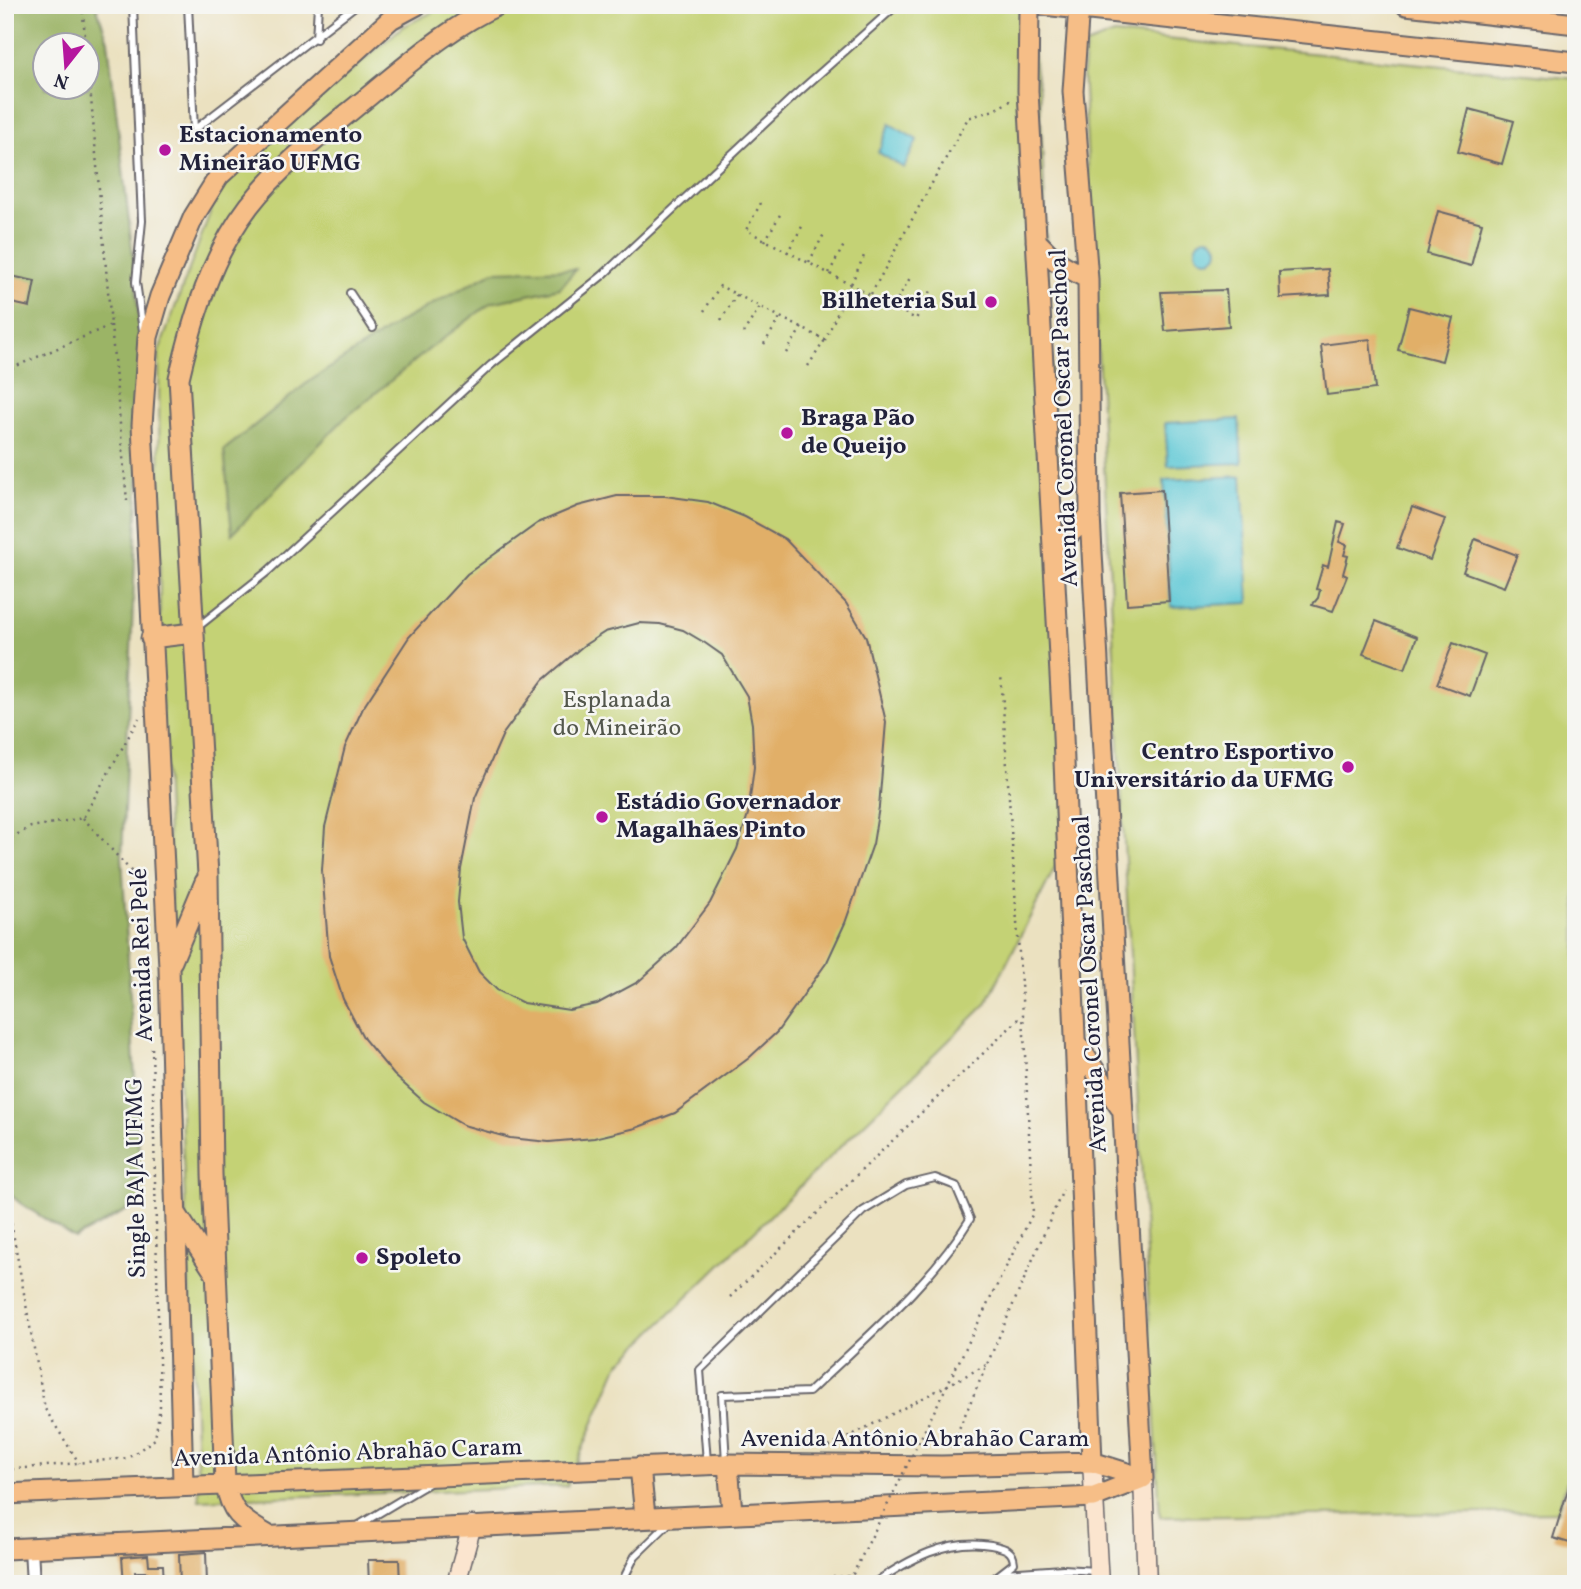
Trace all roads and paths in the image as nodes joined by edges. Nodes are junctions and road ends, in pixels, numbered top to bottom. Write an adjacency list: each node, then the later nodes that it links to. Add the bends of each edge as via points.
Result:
1 (82, 5): 13 (path)
2 (133, 5): 47 (lane, via 142,221 136,282)
3 (188, 5): 14 (lane, via 194,130)
4 (318, 5): 14 (lane)
5 (356, 5): 14 (lane)
6 (417, 5): 47 (main road, Avenida Rei Pelé, via 391,19 219,176 194,216 160,296)
7 (498, 5): 54 (main road, via 436,42 290,162 249,207 214,265 179,378)
8 (897, 5): 54 (lane, via 603,275 491,365 267,572)
9 (1030, 5): 16 (main road, Avenida Coronel Oscar Paschoal)
10 (1406, 5): 12 (main road)
11 (1066, 7): 15 (main road); 30 (main road, Avenida Coronel Oscar Paschoal)
12 (1576, 24)
13 (85, 32)
14 (316, 39)
15 (1576, 62)
16 (1028, 91): 23 (main road, Avenida Coronel Oscar Paschoal); 34 (path, via 968,118)
17 (91, 102): 41 (path)
18 (761, 203): 22 (path, via 746,230)
19 (781, 213): 22 (path)
20 (803, 225): 25 (path)
21 (824, 234): 27 (path)
22 (765, 241): 25 (path)
23 (1036, 241): 30 (main road, via 1056,261); 53 (main road, Avenida Coronel Oscar Paschoal)
24 (844, 245): 28 (path)
25 (788, 253): 27 (path)
26 (864, 256): 31 (path)
27 (809, 262): 28 (path)
28 (829, 272): 31 (path)
29 (910, 278): 36 (path)
30 (1088, 279): 52 (main road, Avenida Coronel Oscar Paschoal)
31 (849, 284): 34 (path); 45 (path)
32 (931, 291): 36 (path, via 916,319)
33 (350, 293): 43 (lane)
34 (871, 294): 36 (path)
35 (737, 295): 37 (path); 38 (path, via 720,286); 40 (path)
36 (894, 306)
37 (760, 307): 39 (path); 44 (path)
38 (704, 311)
39 (780, 318): 42 (path); 46 (path)
40 (721, 320)
41 (111, 325): 50 (path); 51 (path)
42 (802, 327): 45 (path); 48 (path)
43 (373, 328)
44 (743, 332)
45 (825, 340): 49 (path)
46 (764, 344)
47 (146, 351): 55 (main road, Avenida Rei Pelé, via 142,425)
48 (786, 353)
49 (808, 366)
50 (5, 371)
51 (127, 503)
52 (1090, 516): 53 (main road); 66 (main road, Avenida Coronel Oscar Paschoal)
53 (1053, 548): 65 (main road, Avenida Coronel Oscar Paschoal)
54 (193, 633): 55 (main road); 60 (main road)
55 (151, 638): 62 (main road, Avenida Rei Pelé)
56 (1002, 674): 63 (path)
57 (145, 708): 58 (path)
58 (83, 818): 59 (path, via 31,827); 61 (path)
59 (5, 841)
60 (208, 875): 62 (main road); 70 (main road)
61 (148, 890)
62 (169, 967): 69 (main road, Avenida Rei Pelé)
63 (1023, 1015): 71 (path); 99 (path, bridge, via 1033,1213 852,1576)
64 (152, 1043): 74 (path, Single BAJA UFMG, via 160,1406 155,1439 128,1458)
65 (1076, 1043): 66 (main road); 75 (main road, Avenida Coronel Oscar Paschoal)
66 (1121, 1108): 81 (main road, Avenida Coronel Oscar Paschoal)
67 (5, 1189): 74 (path, via 45,1409)
68 (1064, 1189): 72 (path)
69 (175, 1213): 70 (main road); 83 (main road, Avenida Rei Pelé)
70 (216, 1274): 82 (main road)
71 (730, 1297)
72 (988, 1364): 73 (path); 77 (path)
73 (829, 1447)
74 (79, 1462): 79 (path)
75 (1092, 1462): 77 (main road, Avenida Antônio Abrahão Caram); 81 (main road, Avenida Antônio Abrahão Caram); 85 (street, Avenida Coronel Oscar Paschoal)
76 (720, 1464): 76 (lane, via 722,1395 809,1392 955,1244 970,1220 956,1186 935,1178 906,1185 863,1212 701,1370); 77 (main road, Avenida Antônio Abrahão Caram); 78 (main road, Avenida Antônio Abrahão Caram); 86 (main road)
77 (942, 1466)
78 (640, 1467): 80 (main road, Avenida Antônio Abrahão Caram); 88 (main road)
79 (5, 1470)
80 (444, 1474): 82 (main road, Avenida Antônio Abrahão Caram); 90 (lane)
81 (1143, 1478): 85 (main road); 102 (street, Avenida Coronel Oscar Paschoal)
82 (225, 1482): 83 (main road, Avenida Antônio Abrahão Caram); 91 (main road, via 238,1518)
83 (183, 1484): 84 (main road, Avenida Antônio Abrahão Caram)
84 (5, 1494)
85 (1094, 1497): 86 (main road); 95 (street, Avenida Coronel Oscar Paschoal)
86 (732, 1512): 87 (main road)
87 (679, 1515): 88 (main road); 98 (lane, via 635,1556)
88 (645, 1516): 89 (main road)
89 (472, 1525): 90 (main road); 97 (street)
90 (347, 1532): 91 (main road)
91 (269, 1536): 92 (main road)
92 (31, 1548): 93 (main road); 96 (street)
93 (5, 1549)
94 (1003, 1573): 95 (lane, via 1063,1569); 100 (lane, via 1014,1563 1013,1555 1007,1548 978,1543 917,1557); 101 (lane)
95 (1098, 1577)
96 (33, 1584)
97 (456, 1584)
98 (621, 1584)
99 (728, 1584)
100 (873, 1584)
101 (987, 1584)
102 (1147, 1584)

